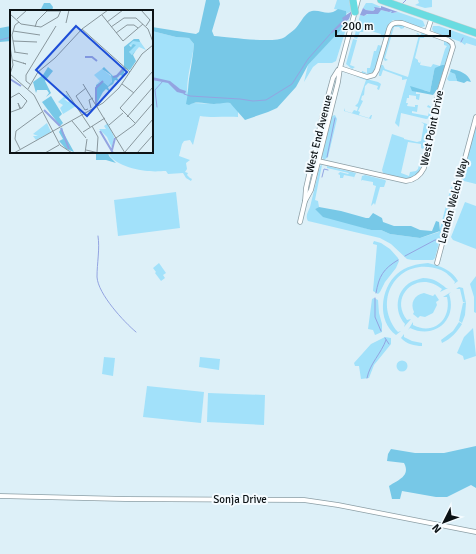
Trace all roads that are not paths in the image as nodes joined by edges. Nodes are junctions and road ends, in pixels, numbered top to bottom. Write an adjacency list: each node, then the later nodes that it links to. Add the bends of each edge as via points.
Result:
1 (353, 0): 4 (main road)
2 (358, 0): 4 (street, West End Avenue)
3 (384, 1): 5 (main road)
4 (354, 13): 8 (street, West End Avenue)
5 (432, 18): 6 (street); 7 (main road)
6 (427, 32): 8 (street, via 395,22 390,25 378,70 374,75 367,77); 10 (street, West Point Drive, via 448,40 453,46 437,99 424,168 420,175 406,181)
7 (476, 33)
8 (340, 68): 10 (street, West End Avenue); 11 (street, West End Avenue, via 333,78 321,122)
9 (476, 117): 13 (street, Lendon Welch Way)
10 (318, 161): 11 (street, West End Avenue, via 311,190)
11 (305, 201): 12 (street, West End Avenue)
12 (300, 222)
13 (437, 263)
14 (0, 496): 15 (street, Sonja Drive, via 304,500)
15 (476, 532)

